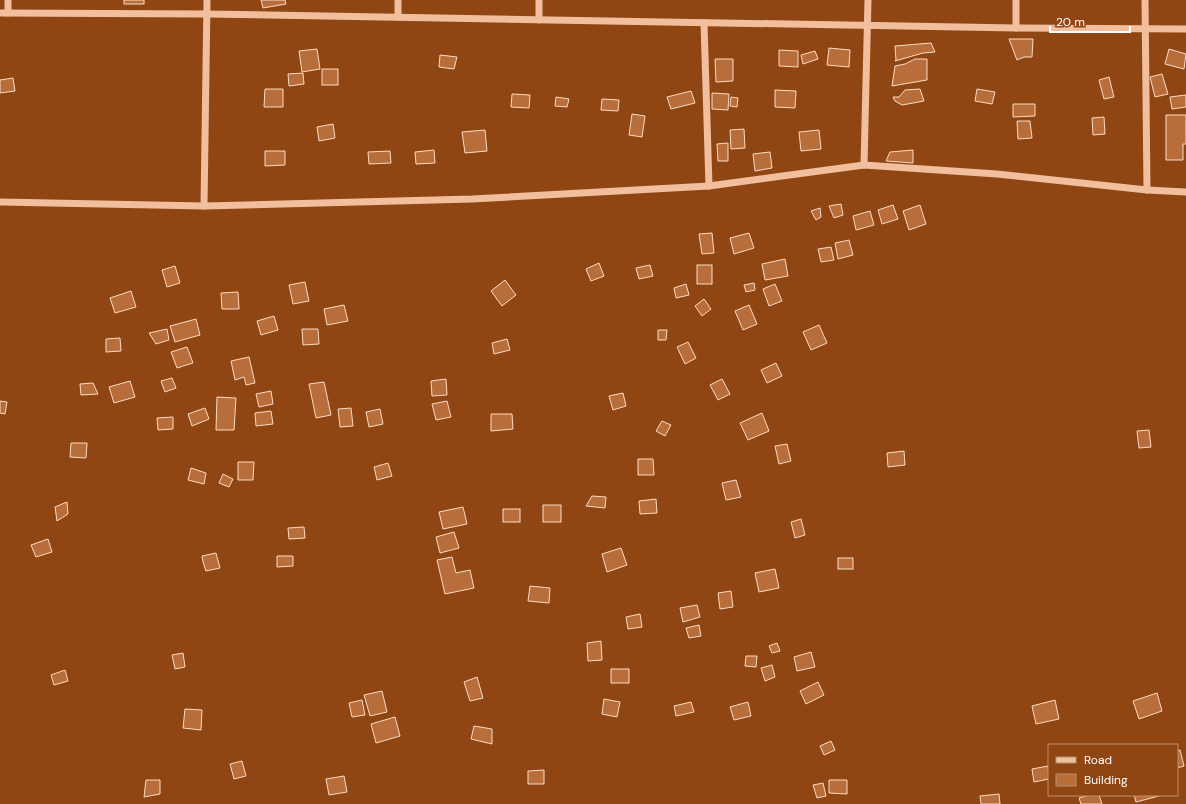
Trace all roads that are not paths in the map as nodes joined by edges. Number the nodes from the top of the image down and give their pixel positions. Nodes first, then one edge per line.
1 (8, 0) edge
2 (208, 0) edge
3 (398, 0) edge
4 (539, 0) edge
5 (868, 0) edge
6 (1016, 0) edge
7 (1145, 0) edge
8 (0, 13) edge
9 (8, 13) junction
10 (207, 14) junction
11 (398, 17) junction
12 (539, 20) junction
13 (704, 23) junction
14 (867, 26) junction
15 (1016, 28) junction
16 (1186, 29) edge
17 (1145, 30) junction
18 (864, 165) junction
19 (709, 186) junction
20 (1147, 190) junction
21 (1186, 192) edge
22 (0, 202) edge
23 (204, 206) junction

1 - 9 street
2 - 10 street
3 - 11 street
4 - 12 street
5 - 14 street
6 - 15 street
7 - 17 street
8 - 9 street
9 - 10 street
10 - 11 street
10 - 23 street
11 - 12 street
12 - 13 street
13 - 14 street
13 - 19 street
14 - 15 street
14 - 18 street
15 - 17 street
16 - 17 street
17 - 20 street
18 - 19 street
18 - 20 street
19 - 23 street
20 - 21 street
22 - 23 street

